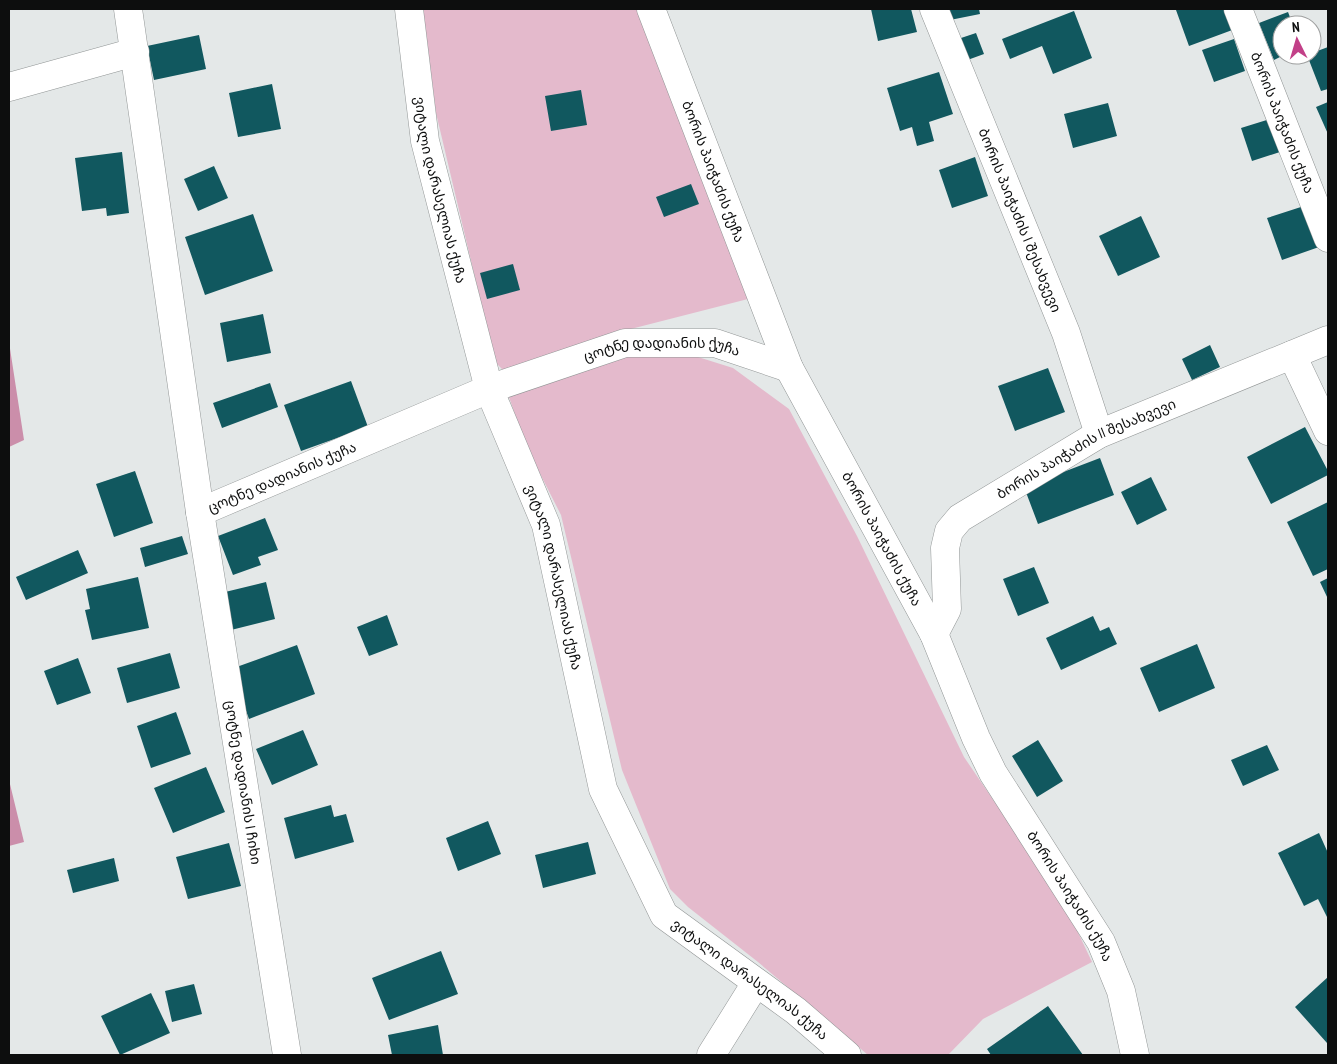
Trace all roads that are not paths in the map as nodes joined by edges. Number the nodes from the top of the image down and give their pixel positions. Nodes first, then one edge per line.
1 (128, 9) edge
2 (409, 9) edge
3 (651, 9) edge
4 (934, 9) edge
5 (1238, 9) edge
6 (135, 52) junction
7 (9, 87) edge
8 (1328, 238) edge
9 (1328, 340) edge
10 (1292, 355) junction
11 (789, 368) junction
12 (489, 389) junction
13 (1328, 431) edge
14 (1099, 434) junction
15 (200, 512) junction
16 (934, 634) junction
17 (756, 983) junction
18 (287, 1055) edge
19 (711, 1055) edge
20 (847, 1055) edge
21 (1135, 1055) edge

1 - 6 street, ცოტნე დადიანის ქუჩა
2 - 12 street, ვიტალი დარასელიას ქუჩა
3 - 11 street, ბორის პაიჭაძის ქუჩა
4 - 14 street, ბორის პაიჭაძის I შესახვევი
5 - 8 street, ბორის პაიჭაძის ქუჩა
6 - 7 street
6 - 15 street, ცოტნე დადიანის ქუჩა
9 - 10 street, ბორის პაიჭაძის II შესახვევი
10 - 13 street
10 - 14 street, ბორის პაიჭაძის II შესახვევი
11 - 12 street, ცოტნე დადიანის ქუჩა
11 - 16 street, ბორის პაიჭაძის ქუჩა
12 - 15 street, ცოტნე დადიანის ქუჩა
12 - 17 street, ვიტალი დარასელიას ქუჩა
14 - 16 street, ბორის პაიჭაძის II შესახვევი
15 - 18 street, ცოტნე დადიანის I ჩიხი
16 - 21 street, ბორის პაიჭაძის ქუჩა
17 - 19 street
17 - 20 street, ვიტალი დარასელიას ქუჩა

